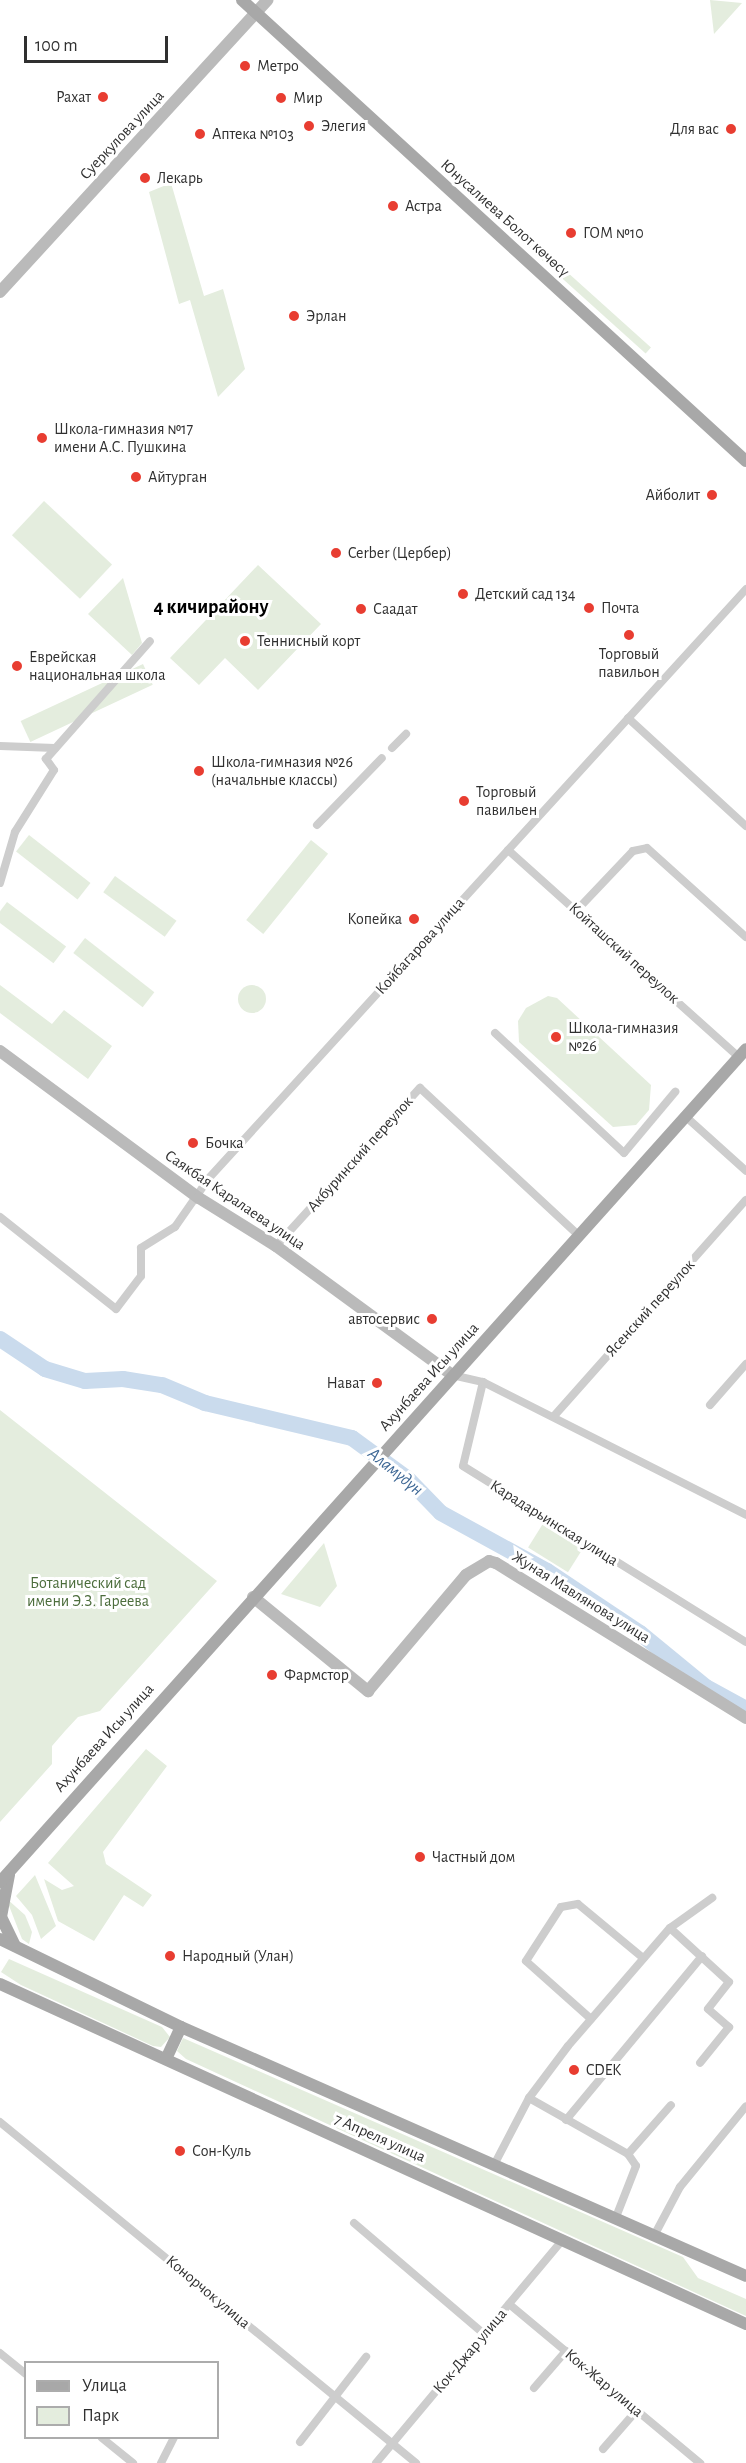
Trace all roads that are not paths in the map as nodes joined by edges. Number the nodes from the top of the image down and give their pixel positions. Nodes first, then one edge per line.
1 (242, 0) edge
2 (268, 0) edge
3 (256, 13) junction
4 (2, 287) edge
5 (746, 461) edge
6 (746, 589) edge
7 (150, 641) dead end
8 (628, 718) junction
9 (406, 734) dead end
10 (0, 746) edge
11 (55, 748) junction
12 (392, 748) dead end
13 (382, 758) dead end
14 (317, 825) dead end
15 (746, 826) edge
16 (508, 850) junction
17 (0, 883) edge
18 (577, 910) junction
19 (746, 937) edge
20 (495, 1033) dead end
21 (0, 1051) edge
22 (742, 1053) edge
23 (675, 1092) dead end
24 (686, 1116) junction
25 (746, 1171) edge
26 (199, 1198) junction
27 (746, 1200) edge
28 (0, 1217) edge
29 (578, 1235) junction
30 (276, 1246) junction
31 (746, 1364) edge
32 (453, 1375) junction
33 (483, 1382) junction
34 (710, 1405) dead end
35 (554, 1416) junction
36 (746, 1515) edge
37 (253, 1597) junction
38 (746, 1642) edge
39 (746, 1718) edge
40 (16, 1861) junction
41 (0, 1873) edge
42 (0, 1882) edge
43 (712, 1898) dead end
44 (670, 1928) junction
45 (0, 1939) edge
46 (18, 1950) junction
47 (702, 1956) junction
48 (643, 1958) junction
49 (0, 1984) edge
50 (591, 2019) junction
51 (181, 2027) junction
52 (166, 2059) junction
53 (700, 2063) dead end
54 (529, 2098) junction
55 (671, 2105) dead end
56 (746, 2106) edge
57 (566, 2120) junction
58 (1, 2124) edge
59 (628, 2154) junction
60 (494, 2165) junction
61 (616, 2217) junction
62 (354, 2223) dead end
63 (655, 2234) junction
64 (563, 2239) junction
65 (746, 2276) edge
66 (509, 2304) junction
67 (746, 2324) edge
68 (484, 2334) junction
69 (566, 2351) junction
70 (366, 2357) dead end
71 (2, 2358) edge
72 (24, 2373) edge
73 (534, 2388) dead end
74 (336, 2398) junction
75 (637, 2410) junction
76 (103, 2439) edge
77 (173, 2439) edge
78 (300, 2442) dead end
79 (392, 2444) junction
80 (603, 2449) dead end
81 (133, 2463) edge
82 (161, 2463) edge
83 (376, 2463) edge
84 (416, 2463) edge
85 (700, 2463) edge

1 - 3 main road, Юнусалиева Болот көчөсү
2 - 3 main road, Суеркулова улица
3 - 4 main road, Суеркулова улица
3 - 5 main road, Юнусалиева Болот көчөсү
6 - 8 street, Койбагарова улица
7 - 11 street
8 - 15 street
8 - 16 street, Койбагарова улица
9 - 12 street
10 - 11 street
11 - 17 street
13 - 14 street
16 - 18 street, Койташский переулок
16 - 26 street, Койбагарова улица
18 - 19 street
18 - 22 street, Койташский переулок
20 - 23 street
21 - 26 main road, Саякбая Каралаева улица
22 - 24 main road, Ахунбаева Исы улица
24 - 25 street
24 - 29 main road, Ахунбаева Исы улица
26 - 28 street, Койбагарова улица
26 - 30 main road, Саякбая Каралаева улица
27 - 35 street, Ясенский переулок
29 - 30 street, Акбуринский переулок
29 - 32 main road, Ахунбаева Исы улица
30 - 32 main road, Саякбая Каралаева улица
31 - 34 street
32 - 33 street
32 - 37 main road, Ахунбаева Исы улица
33 - 35 street
33 - 38 street, Карадарьинская улица
35 - 36 street
37 - 39 main road, Жуная Мавлянова улица
37 - 40 main road, Ахунбаева Исы улица
40 - 41 main road, Ахунбаева Исы улица
40 - 42 main road, Ахунбаева Исы улица
40 - 46 main road
43 - 44 street
44 - 47 street
44 - 48 street
45 - 46 main road, 7 Апреля улица
46 - 51 main road, 7 Апреля улица
47 - 53 street
47 - 57 street
48 - 50 street
48 - 50 street
49 - 52 main road, 7 Апреля улица
50 - 54 street
51 - 52 main road
51 - 60 main road, 7 Апреля улица
52 - 64 main road, 7 Апреля улица
54 - 57 street
54 - 60 street
55 - 59 street
56 - 63 street
57 - 59 street
58 - 74 street, Конорчок улица
59 - 61 street
60 - 61 main road, 7 Апреля улица
61 - 63 main road, 7 Апреля улица
62 - 68 street
63 - 65 main road, 7 Апреля улица
64 - 66 street, Кок-Джар улица
64 - 67 main road, 7 Апреля улица
66 - 68 street, Кок-Джар улица
66 - 69 street, Кок-Жар улица
68 - 79 street, Кок-Джар улица
69 - 73 street
69 - 75 street, Кок-Жар улица
70 - 74 street
71 - 72 street
74 - 78 street
74 - 79 street, Конорчок улица
75 - 80 street
75 - 85 street, Кок-Жар улица
76 - 81 street
77 - 82 street
79 - 83 street, Кок-Джар улица
79 - 84 street, Конорчок улица

